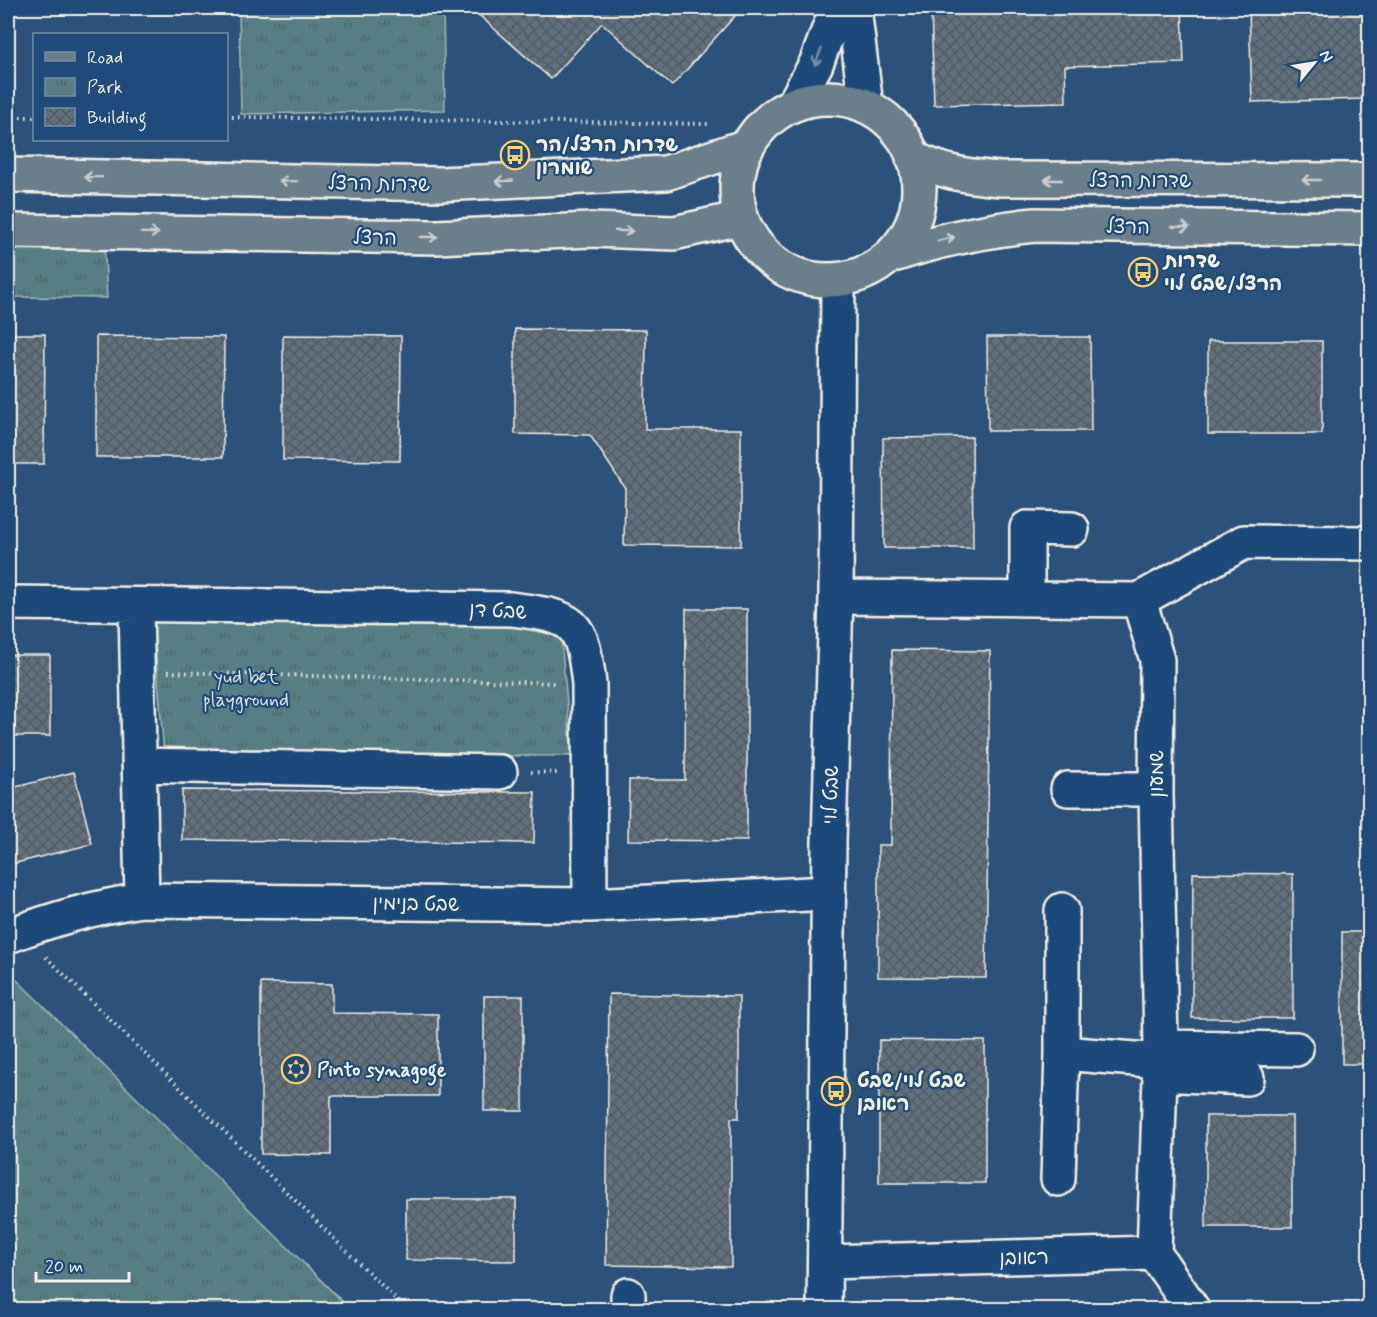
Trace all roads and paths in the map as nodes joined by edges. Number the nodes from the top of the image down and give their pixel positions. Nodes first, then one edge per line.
1 (837, 8) edge
2 (854, 8) edge
3 (794, 104) junction
4 (866, 106) junction
5 (8, 117) edge
6 (33, 117) edge
7 (228, 117) edge
8 (755, 135) junction
9 (913, 158) junction
10 (8, 175) edge
11 (1370, 180) edge
12 (741, 218) junction
13 (1370, 229) edge
14 (8, 231) edge
15 (890, 256) junction
16 (838, 280) junction
17 (1072, 529) dead end
18 (1370, 543) edge
19 (836, 597) junction
20 (1027, 599) junction
21 (1139, 600) junction
22 (8, 603) edge
23 (136, 604) junction
24 (137, 671) junction
25 (588, 684) junction
26 (139, 765) junction
27 (500, 772) dead end
28 (533, 772) dead end
29 (552, 772) dead end
30 (1068, 789) dead end
31 (1156, 793) junction
32 (829, 893) junction
33 (142, 900) junction
34 (590, 905) junction
35 (1062, 910) dead end
36 (14, 934) edge
37 (1296, 1049) dead end
38 (1062, 1053) junction
39 (1160, 1061) junction
40 (1247, 1078) dead end
41 (1058, 1179) dead end
42 (1154, 1253) junction
43 (826, 1262) junction
44 (407, 1310) edge
45 (824, 1310) edge
46 (1193, 1310) edge

1 -> 3 street
2 - 4 street
3 - 4 main road, שדרות הרצל
3 - 8 main road, שדרות הרצל
4 - 9 main road, שדרות הרצל
5 - 6 path
7 - 8 path
8 -> 10 main road, שדרות הרצל
8 - 12 main road, שדרות הרצל
11 -> 9 main road, שדרות הרצל
9 - 15 main road, שדרות הרצל
14 -> 12 main road, הרצל
12 - 16 main road, שדרות הרצל
15 -> 13 main road, הרצל
15 - 16 main road, שדרות הרצל
16 - 19 street, שבט לוי
17 - 20 street
18 - 21 street
19 - 20 street
19 - 32 street, שבט לוי
20 - 21 street
21 - 31 street, שמעון
22 - 23 street, שבט דן
23 - 24 street
23 - 25 street, שבט דן
24 - 25 path
24 - 26 street
25 - 34 street, שבט דן
26 - 27 street
26 - 33 street
28 - 29 path
30 - 31 street
31 - 39 street, שמעון
32 - 34 street, שבט בנימין
32 - 43 street, שבט לוי
33 - 34 street, שבט בנימין
33 - 36 street, שבט בנימין
35 - 38 street
36 - 44 path
37 - 39 street
38 - 39 street
38 - 41 street
39 - 40 street
39 - 42 street, שמעון
42 - 43 street, ראובן
42 - 46 street
43 - 45 street, שבט לוי

